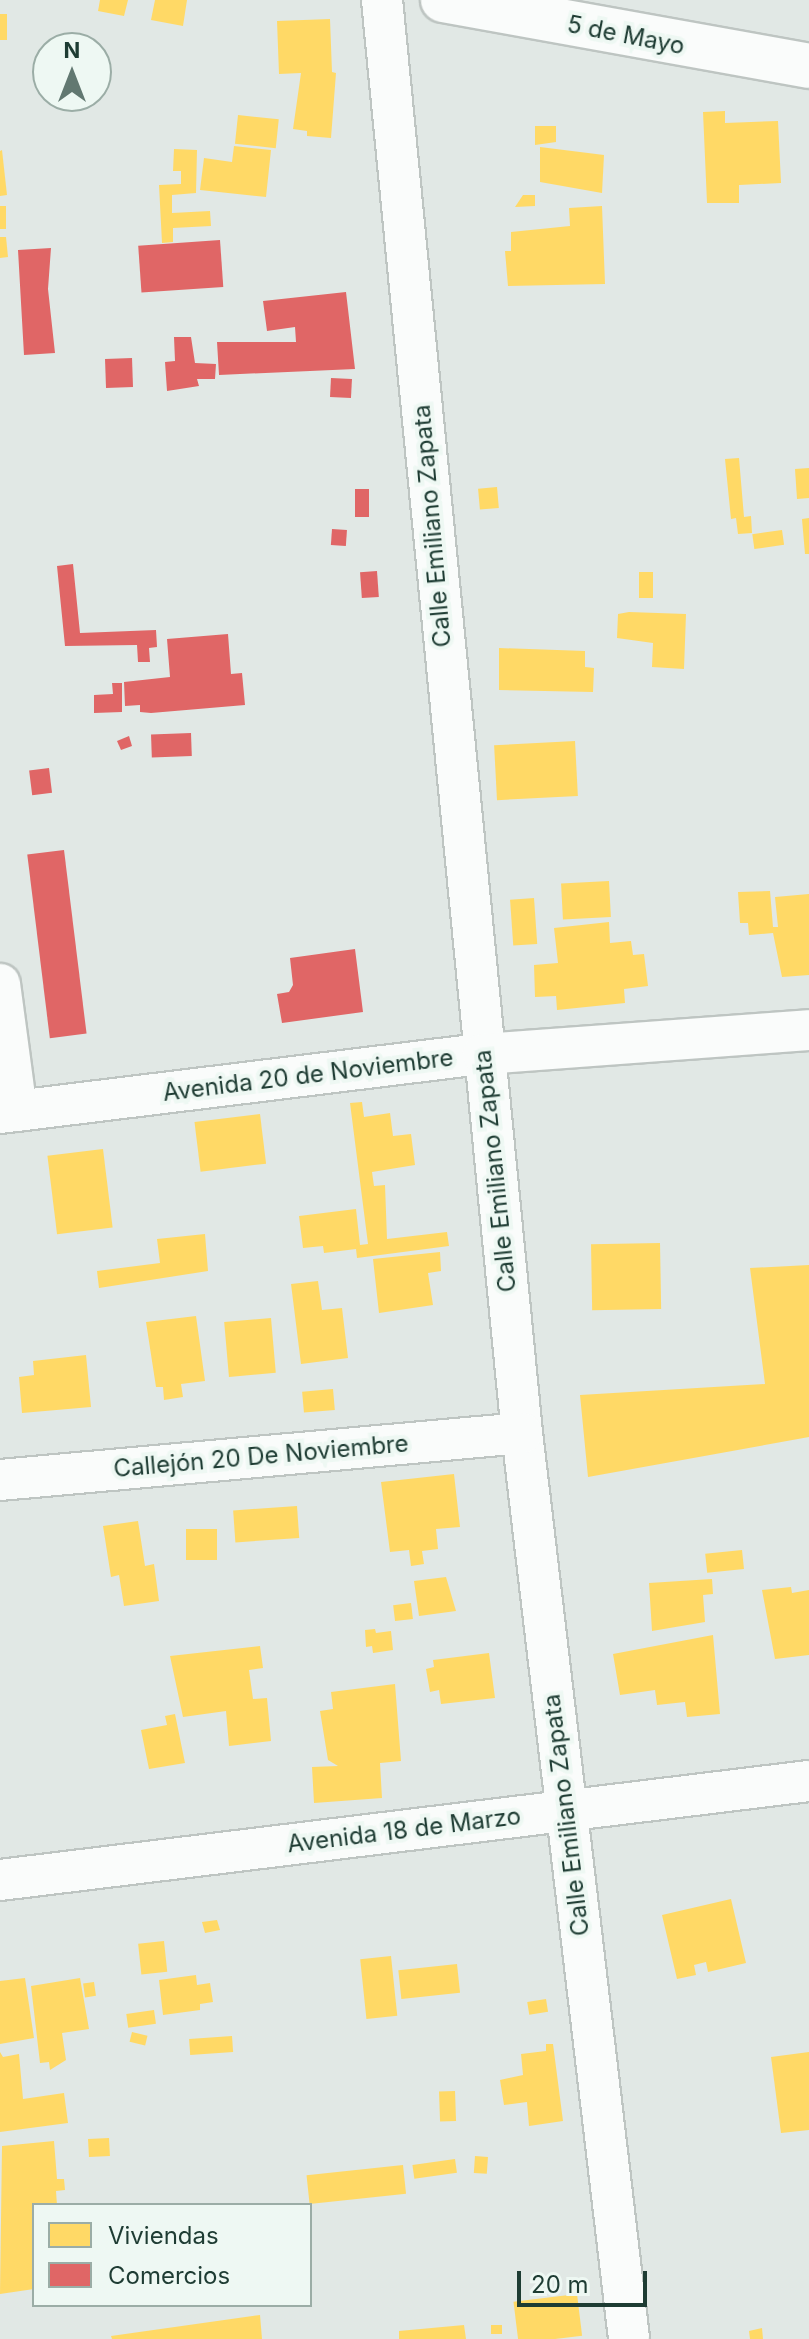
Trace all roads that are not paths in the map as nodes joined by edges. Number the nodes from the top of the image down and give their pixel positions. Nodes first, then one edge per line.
1 (382, 0) edge
2 (443, 0) edge
3 (809, 66) edge
4 (0, 984) edge
5 (809, 1030) edge
6 (483, 1054) junction
7 (9, 1112) edge
8 (522, 1433) junction
9 (0, 1480) edge
10 (809, 1781) edge
11 (564, 1810) junction
12 (0, 1880) edge
13 (629, 2339) edge

1 - 6 street, Calle Emiliano Zapata
2 - 3 street, 5 de Mayo
4 - 7 street
5 - 6 street, Avenida 20 de Noviembre
6 - 7 street, Avenida 20 de Noviembre
6 - 8 street, Calle Emiliano Zapata
8 - 9 street, Callejón 20 De Noviembre
8 - 11 street, Calle Emiliano Zapata
10 - 11 street, Avenida 18 de Marzo
11 - 12 street, Avenida 18 de Marzo
11 - 13 street, Calle Emiliano Zapata

